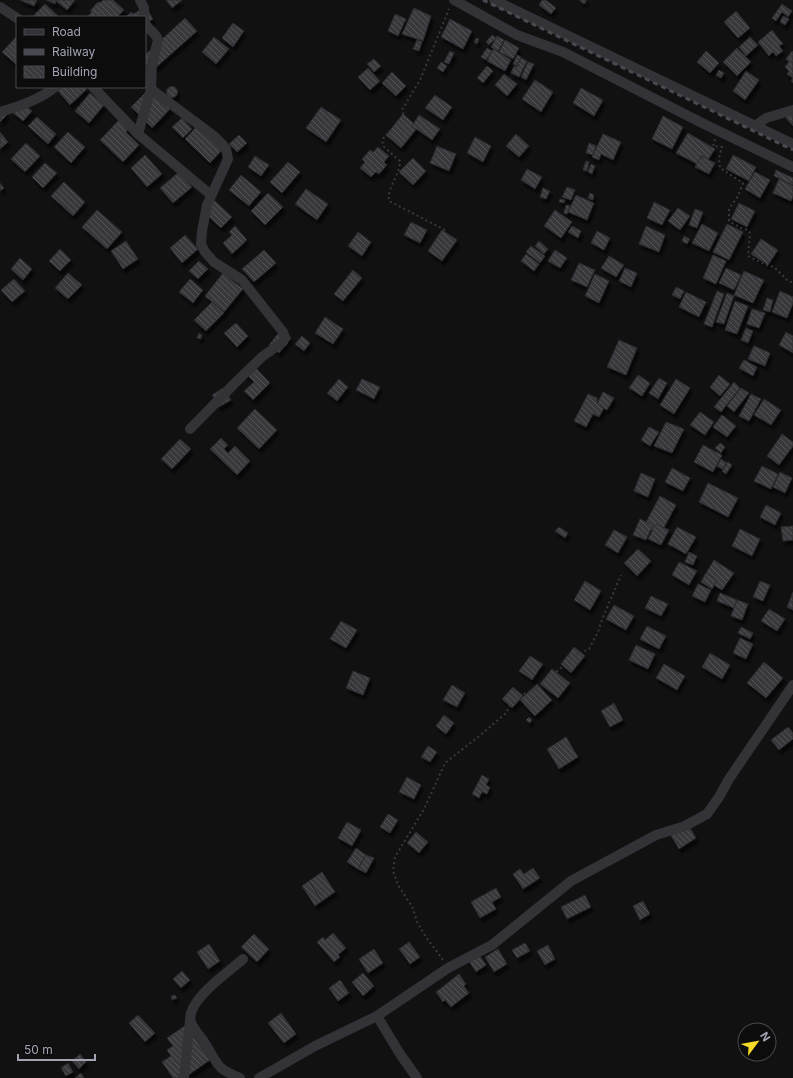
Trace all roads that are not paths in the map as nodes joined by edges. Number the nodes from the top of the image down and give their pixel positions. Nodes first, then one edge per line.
1 (140, 0) edge
2 (494, 0) edge
3 (452, 4) edge
4 (0, 7) edge
5 (144, 16) edge
6 (16, 17) edge
7 (146, 25) edge
8 (53, 88) edge
9 (94, 88) edge
10 (151, 88) junction
11 (793, 110) edge
12 (0, 112) edge
13 (755, 126) junction
14 (138, 134) junction
15 (793, 144) edge
16 (793, 167) edge
17 (211, 195) junction
18 (190, 429) dead end
19 (793, 685) edge
20 (243, 959) dead end
21 (377, 1016) junction
22 (190, 1021) junction
23 (225, 1075) edge
24 (184, 1078) edge
25 (240, 1078) edge
26 (259, 1078) edge
27 (417, 1078) edge

1 - 5 street
2 - 13 street
3 - 16 street
4 - 6 street
7 - 10 street
8 - 12 street
9 - 14 street
10 - 14 street
10 - 17 street
11 - 13 street
13 - 15 street
14 - 17 street
17 - 18 street
19 - 21 street
20 - 22 street
21 - 26 street
21 - 27 street
22 - 23 street
22 - 24 street
23 - 25 street

